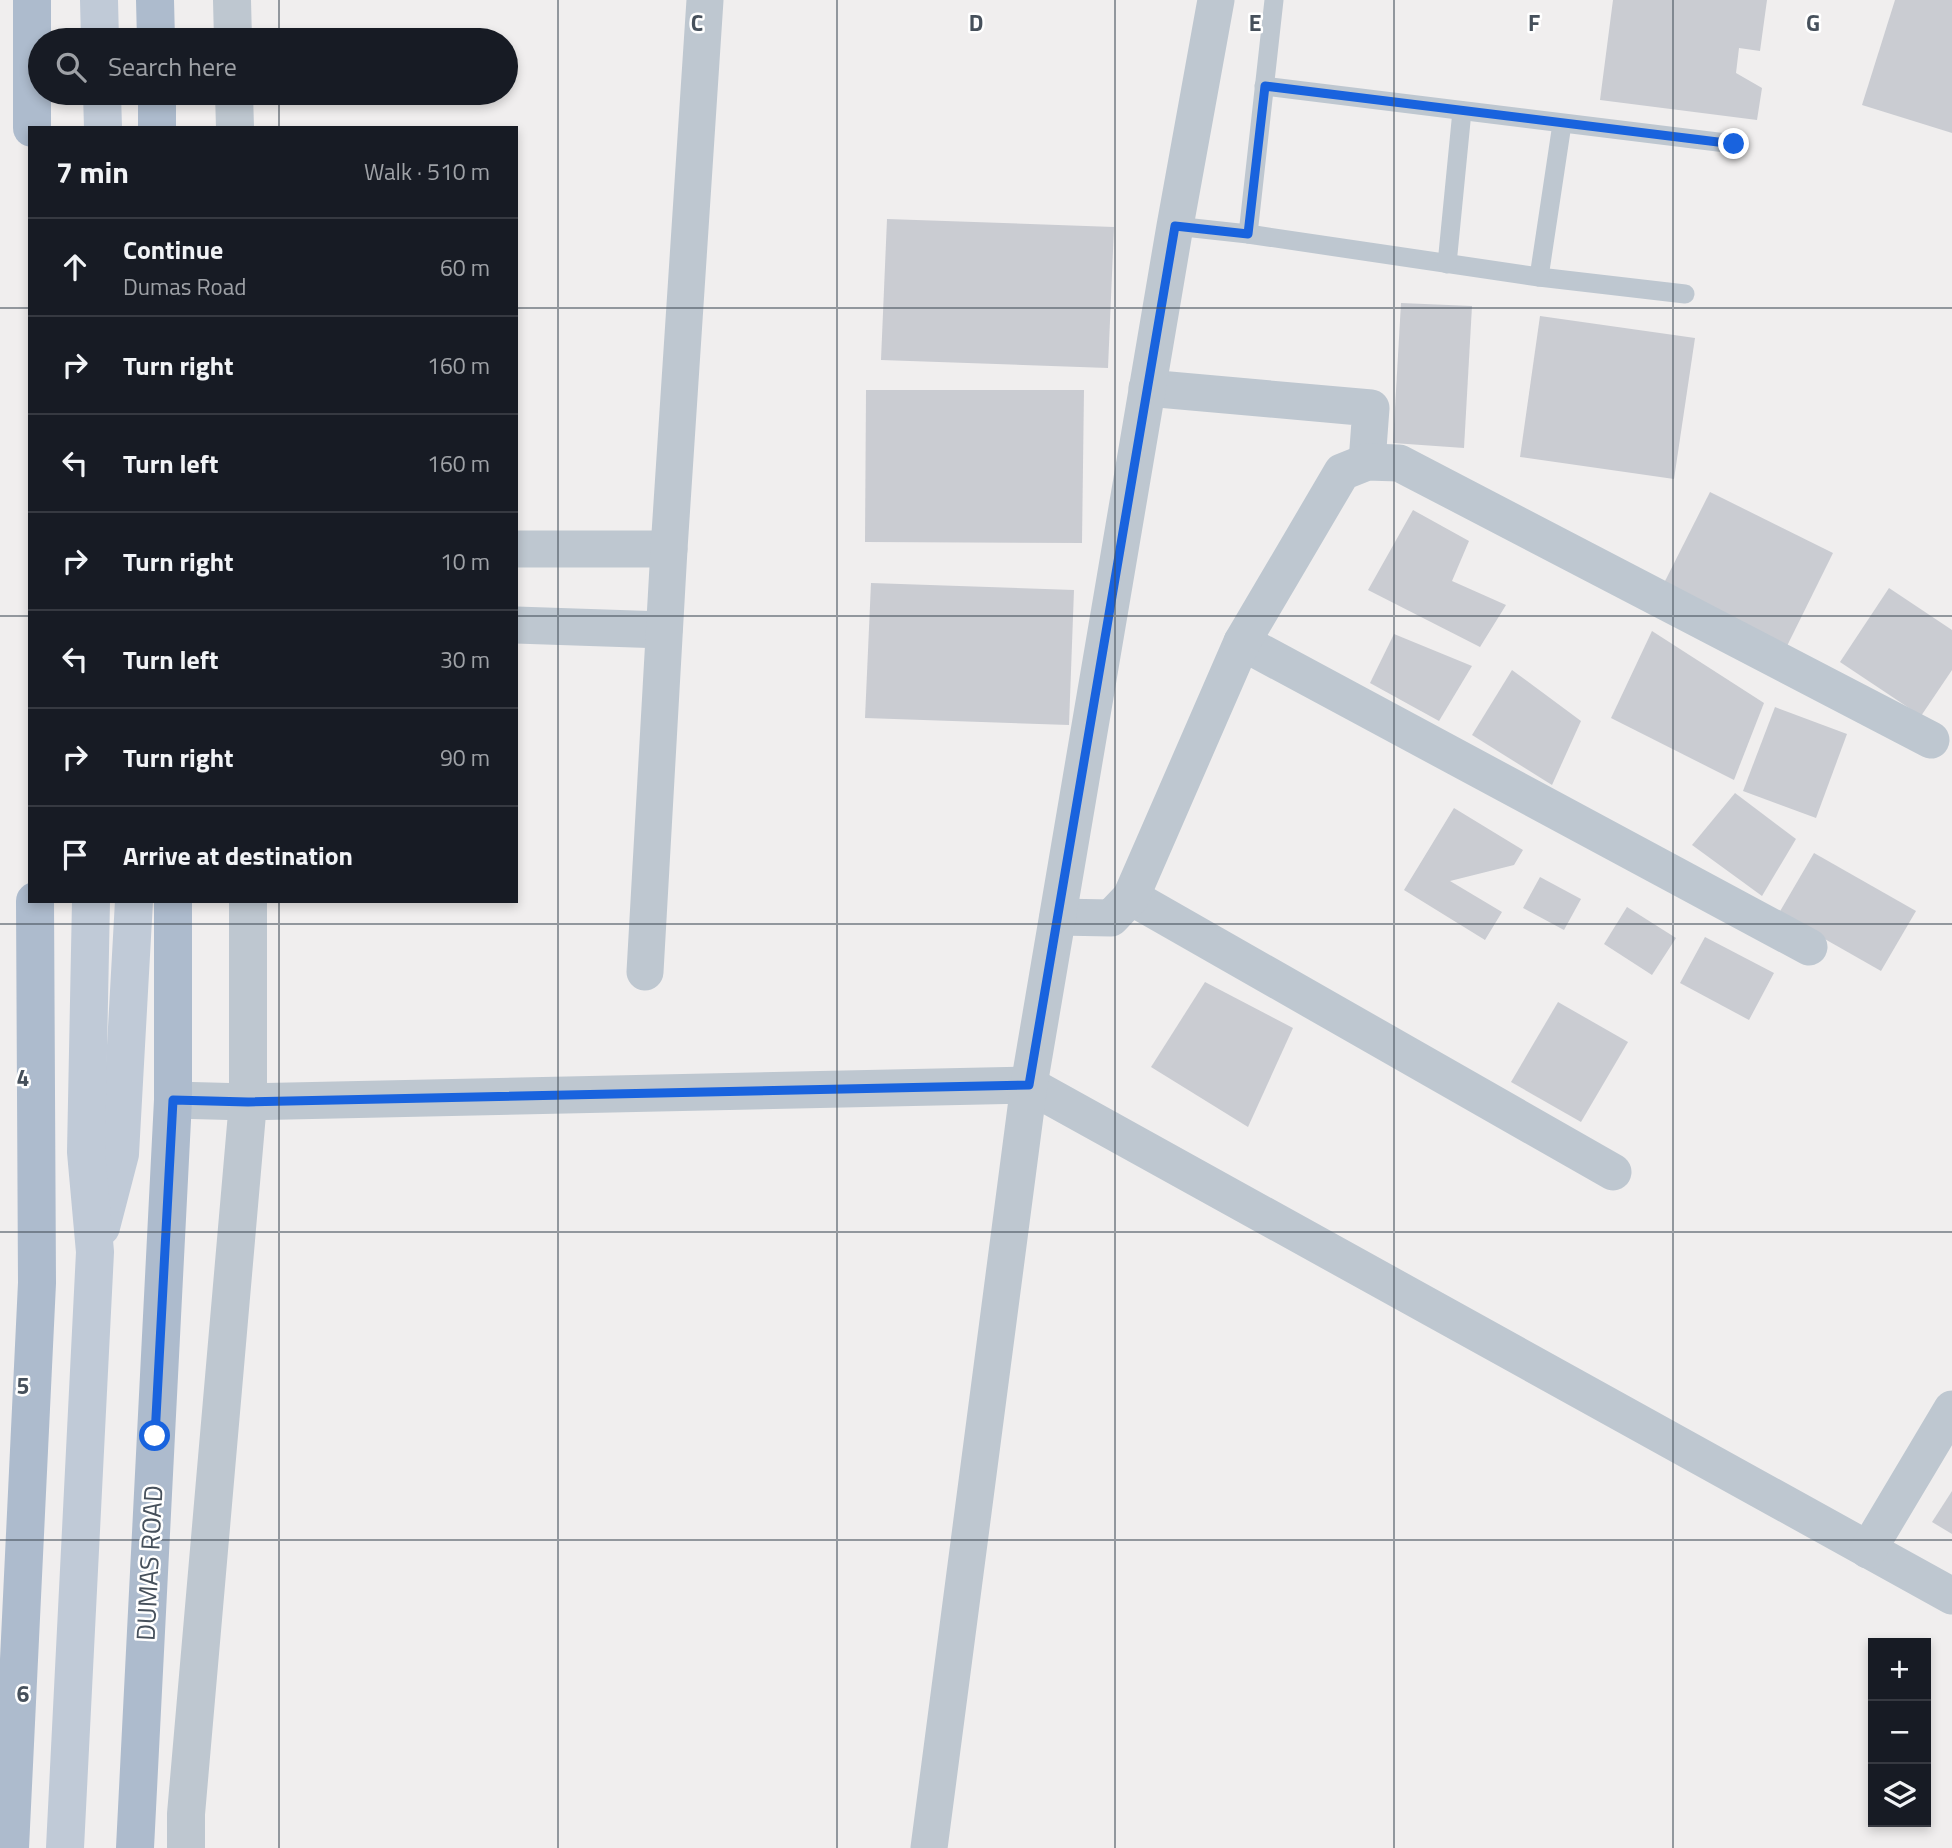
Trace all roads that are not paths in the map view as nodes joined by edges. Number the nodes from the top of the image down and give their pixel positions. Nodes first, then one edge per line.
1 (32, 0) edge
2 (99, 0) edge
3 (155, 0) edge
4 (232, 0) edge
5 (705, 0) edge
6 (1216, 0) edge
7 (1274, 0) edge
8 (32, 28) edge
9 (100, 28) edge
10 (156, 28) edge
11 (233, 28) edge
12 (1265, 86) junction
13 (32, 105) edge
14 (102, 105) edge
15 (157, 105) edge
16 (234, 105) edge
17 (1462, 111) junction
18 (1562, 124) junction
19 (32, 126) edge
20 (103, 126) edge
21 (158, 126) edge
22 (235, 126) edge
23 (1734, 144) dead end
24 (1175, 226) junction
25 (1248, 234) junction
26 (1447, 264) junction
27 (1539, 277) junction
28 (1685, 294) dead end
29 (1147, 388) junction
30 (1367, 462) junction
31 (518, 549) edge
32 (669, 549) junction
33 (518, 625) edge
34 (664, 630) junction
35 (1242, 642) junction
36 (1931, 740) dead end
37 (1131, 897) junction
38 (35, 903) edge
39 (90, 903) edge
40 (134, 903) edge
41 (173, 903) edge
42 (248, 903) edge
43 (1058, 917) junction
44 (1809, 947) dead end
45 (645, 972) dead end
46 (1029, 1085) junction
47 (173, 1100) junction
48 (248, 1102) junction
49 (1613, 1172) dead end
50 (94, 1252) junction
51 (1952, 1409) edge
52 (1868, 1550) junction
53 (1952, 1596) edge
54 (10, 1848) edge
55 (65, 1848) edge
56 (135, 1848) edge
57 (186, 1848) edge
58 (929, 1848) edge

1 - 8 main road
2 - 9 main road
3 - 10 main road
4 - 11 street
5 - 32 street
6 - 24 street
7 - 12 lane
12 - 17 lane
12 - 25 lane
13 - 19 main road
14 - 20 main road
15 - 21 main road
16 - 22 street
17 - 18 lane
17 - 26 lane
18 - 23 lane
18 - 27 lane
24 - 25 lane
24 - 29 street
25 - 26 lane
26 - 27 lane
27 - 28 lane
29 - 30 street
29 - 43 street
30 - 35 street
30 - 36 street
31 - 32 street
32 - 34 street
33 - 34 street
34 - 45 street
35 - 37 street
35 - 44 street
37 - 43 street
37 - 49 street
38 - 54 main road
39 - 50 main road
40 - 50 main road
41 - 47 main road, DUMAS ROAD
42 - 48 street
43 - 46 street
46 - 48 street
46 - 52 street
46 - 58 street
47 - 48 street
47 - 56 main road, DUMAS ROAD
48 - 57 street
50 - 55 main road
51 - 52 street
52 - 53 street

